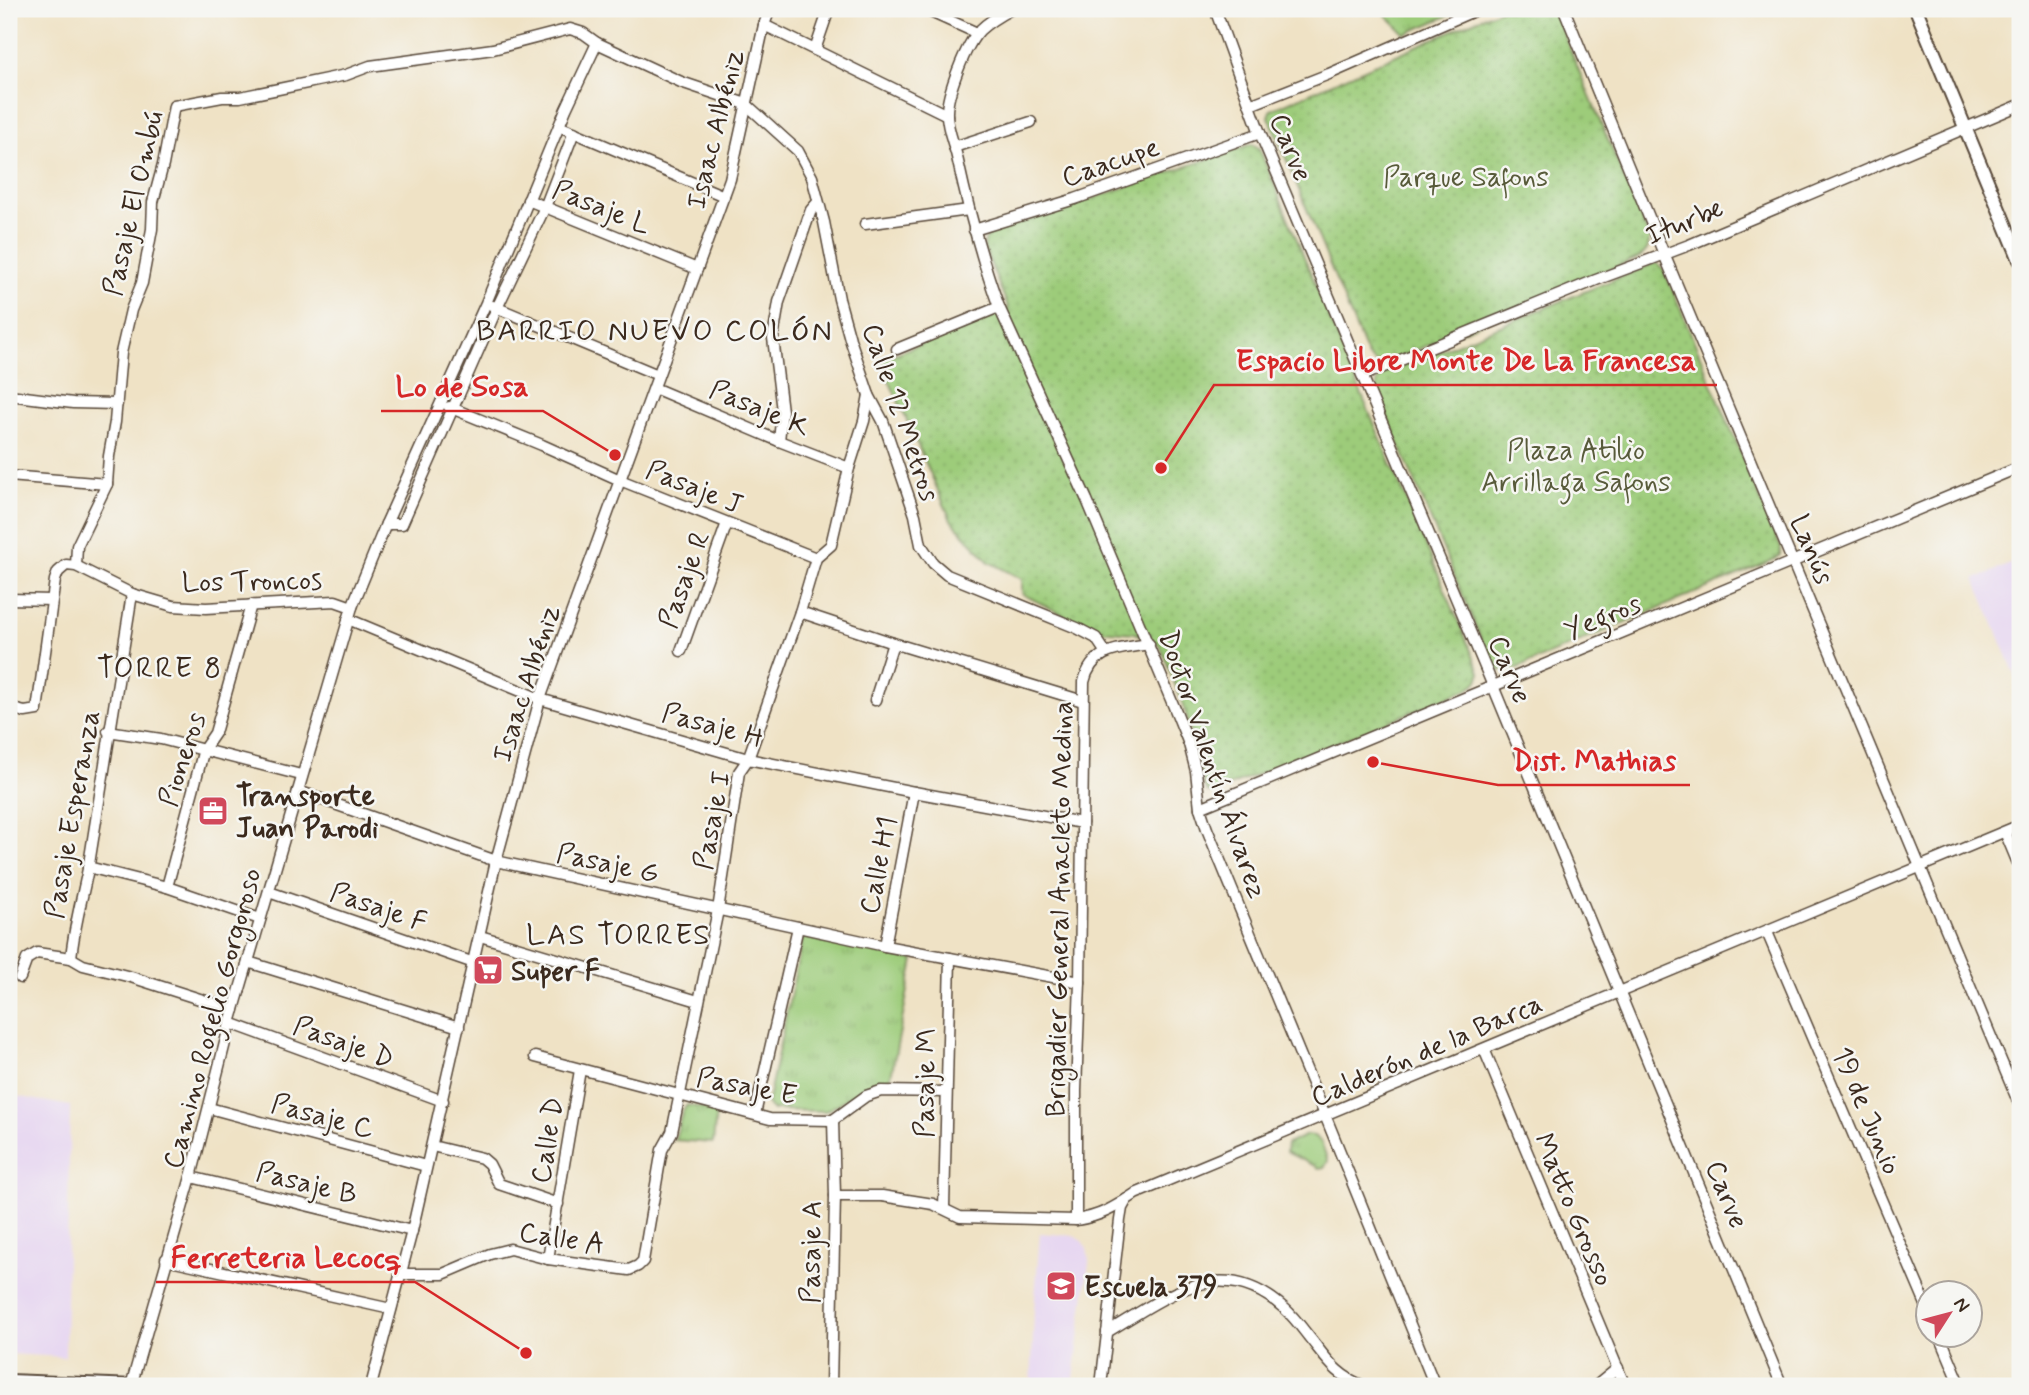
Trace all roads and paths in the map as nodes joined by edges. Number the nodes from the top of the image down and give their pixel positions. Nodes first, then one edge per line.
1 (770, 9) edge
2 (829, 9) edge
3 (924, 9) edge
4 (1011, 9) edge
5 (1215, 9) edge
6 (1478, 9) edge
7 (1564, 9) edge
8 (1916, 9) edge
9 (764, 24) junction
10 (977, 33) junction
11 (597, 43) junction
12 (816, 50) junction
13 (746, 104) junction
14 (1250, 105) junction
15 (2020, 105) edge
16 (947, 115) junction
17 (1031, 122) dead end
18 (559, 126) junction
19 (1966, 128) junction
20 (574, 132) junction
21 (1260, 133) junction
22 (954, 147) junction
23 (724, 196) junction
24 (528, 200) junction
25 (818, 202) junction
26 (545, 207) junction
27 (968, 210) junction
28 (865, 224) dead end
29 (974, 230) junction
30 (1664, 254) junction
31 (2020, 260) edge
32 (697, 270) junction
33 (11, 286) dead end
34 (486, 303) junction
35 (999, 307) junction
36 (497, 308) junction
37 (897, 349) dead end
38 (9, 367) edge
39 (658, 375) junction
40 (1364, 375) junction
41 (654, 388) junction
42 (9, 395) edge
43 (869, 395) junction
44 (117, 404) junction
45 (442, 404) junction
46 (452, 409) junction
47 (779, 441) junction
48 (2020, 467) edge
49 (849, 468) junction
50 (9, 476) edge
51 (620, 480) junction
52 (107, 484) junction
53 (727, 523) junction
54 (386, 524) junction
55 (816, 558) junction
56 (1794, 561) junction
57 (76, 566) junction
58 (132, 594) junction
59 (9, 599) edge
60 (52, 600) junction
61 (251, 605) junction
62 (352, 607) junction
63 (800, 612) junction
64 (348, 619) junction
65 (893, 643) junction
66 (1149, 644) junction
67 (681, 651) dead end
68 (1106, 653) junction
69 (1493, 686) junction
70 (540, 699) junction
71 (875, 700) dead end
72 (1083, 701) junction
73 (9, 708) edge
74 (108, 731) junction
75 (204, 749) junction
76 (748, 759) junction
77 (301, 775) junction
78 (298, 792) junction
79 (915, 792) junction
80 (1200, 808) junction
81 (1082, 823) junction
82 (2020, 825) edge
83 (2005, 832) junction
84 (496, 861) junction
85 (88, 867) junction
86 (1921, 867) junction
87 (2020, 868) edge
88 (167, 887) junction
89 (269, 892) junction
90 (718, 910) junction
91 (260, 919) junction
92 (798, 927) junction
93 (1767, 932) junction
94 (481, 936) junction
95 (885, 946) junction
96 (71, 958) junction
97 (950, 958) junction
98 (248, 962) junction
99 (474, 963) junction
100 (20, 978) dead end
101 (1080, 982) junction
102 (1620, 992) junction
103 (698, 1001) junction
104 (234, 1010) junction
105 (230, 1023) junction
106 (459, 1027) junction
107 (1484, 1049) junction
108 (535, 1058) dead end
109 (580, 1070) junction
110 (946, 1092) junction
111 (679, 1095) junction
112 (443, 1101) junction
113 (2020, 1106) edge
114 (209, 1108) junction
115 (754, 1114) junction
116 (1325, 1115) junction
117 (833, 1119) junction
118 (432, 1146) junction
119 (426, 1166) junction
120 (191, 1177) junction
121 (835, 1196) junction
122 (1127, 1199) junction
123 (558, 1204) junction
124 (944, 1208) junction
125 (1076, 1220) junction
126 (412, 1231) junction
127 (166, 1259) junction
128 (548, 1259) junction
129 (638, 1266) joint
130 (400, 1274) junction
131 (1915, 1280) edge
132 (391, 1309) junction
133 (1107, 1332) junction
134 (1946, 1350) edge
135 (1618, 1368) junction
136 (9, 1381) edge
137 (133, 1386) edge
138 (371, 1386) edge
139 (831, 1386) edge
140 (1101, 1386) edge
141 (1364, 1386) edge
142 (1435, 1386) edge
143 (1596, 1386) edge
144 (1625, 1386) edge
145 (1782, 1386) edge
146 (1961, 1386) edge

1 - 9 street, Isaac Albéniz
2 - 12 street
3 - 10 street
4 - 10 street
5 - 14 street, Carve
6 - 14 street
7 - 30 street, Lanús
8 - 19 street
9 - 12 street
9 - 13 street, Isaac Albéniz
10 - 16 street
11 - 13 street
11 - 18 street, Camino Rogelio Gorgoroso
11 - 44 street, Pasaje El Ombú
12 - 16 street
13 - 23 street, Isaac Albéniz
13 - 25 street, Calle 12 Metros
14 - 21 street, Carve
15 - 19 street, Iturbe
16 - 22 street, Doctor Valentín Álvarez
17 - 22 street
18 - 20 street
18 - 24 street, Camino Rogelio Gorgoroso
19 - 30 street, Iturbe
19 - 31 street
20 - 23 street
20 - 26 street
21 - 29 street, Caacupe
21 - 40 street, Carve
22 - 27 street, Doctor Valentín Álvarez
23 - 32 street, Isaac Albéniz
24 - 26 street, Pasaje L
24 - 34 street, Camino Rogelio Gorgoroso
25 - 43 street, Calle 12 Metros
25 - 47 street
26 - 32 street, Pasaje L
26 - 36 street
27 - 28 street
27 - 29 street, Doctor Valentín Álvarez
29 - 35 street, Doctor Valentín Álvarez
30 - 40 street, Iturbe
30 - 56 street, Lanús
32 - 39 street, Isaac Albéniz
33 - 38 street
34 - 36 street
34 - 45 street, Camino Rogelio Gorgoroso
35 - 37 street
35 - 66 street, Doctor Valentín Álvarez
36 - 39 street
36 - 46 street
39 - 41 street, Isaac Albéniz
40 - 69 street, Carve
41 - 47 street, Pasaje K
41 - 51 street, Isaac Albéniz
42 - 44 street
43 - 49 street, Pasaje I
43 - 68 street, Calle 12 Metros
44 - 52 street, Pasaje El Ombú
45 - 46 street, Pasaje J
45 - 54 street, Camino Rogelio Gorgoroso
46 - 51 street, Pasaje J
46 - 54 street
47 - 49 street, Pasaje K
48 - 56 street, Yegros
49 - 55 street, Pasaje I
50 - 52 street
51 - 53 street, Pasaje J
51 - 70 street, Isaac Albéniz
52 - 57 street, Pasaje El Ombú
53 - 55 street, Pasaje J
53 - 67 street, Pasaje R
54 - 62 street, Camino Rogelio Gorgoroso
55 - 63 street, Pasaje I
56 - 69 street, Yegros
56 - 86 street, Lanús
57 - 58 street, Los Troncos
57 - 60 street
58 - 61 street, Los Troncos
58 - 74 street, Pasaje Esperanza
59 - 60 street
60 - 73 street
61 - 62 street, Los Troncos
61 - 75 street, Pioneros
62 - 64 street, Camino Rogelio Gorgoroso
63 - 65 street
63 - 76 street, Pasaje I
64 - 70 street, Pasaje H
64 - 77 street, Camino Rogelio Gorgoroso
65 - 71 street
65 - 72 street
66 - 68 street
66 - 80 street, Doctor Valentín Álvarez
68 - 72 street, Brigadier General Anacleto Medina
69 - 80 street, Yegros
69 - 102 street, Carve
70 - 76 street, Pasaje H
70 - 84 street, Isaac Albéniz
72 - 81 street, Brigadier General Anacleto Medina
74 - 75 street
74 - 85 street, Pasaje Esperanza
75 - 77 street
75 - 88 street, Pioneros
76 - 79 street, Pasaje H
76 - 90 street, Pasaje I
77 - 78 street, Camino Rogelio Gorgoroso
78 - 84 street, Pasaje G
78 - 89 street, Camino Rogelio Gorgoroso
79 - 81 street, Pasaje H
79 - 95 street, Calle H1
80 - 116 street, Doctor Valentín Álvarez
81 - 101 street, Brigadier General Anacleto Medina
82 - 83 street, Calderón de la Barca
83 - 86 street, Calderón de la Barca
83 - 87 street
84 - 90 street, Pasaje G
84 - 94 street, Isaac Albéniz
85 - 88 street
85 - 96 street, Pasaje Esperanza
86 - 93 street, Calderón de la Barca
86 - 113 street, Lanús
88 - 91 street
89 - 91 street, Camino Rogelio Gorgoroso
89 - 99 street, Pasaje F
90 - 92 street, Pasaje G
90 - 103 street, Pasaje I
91 - 98 street, Camino Rogelio Gorgoroso
92 - 95 street, Pasaje G
92 - 115 street
93 - 102 street, Calderón de la Barca
93 - 131 street, 19 de Junio
94 - 99 street, Isaac Albéniz
94 - 103 street
95 - 97 street, Pasaje G
96 - 100 street
96 - 104 street
97 - 101 street, Pasaje G
97 - 110 street, Pasaje M
98 - 104 street, Camino Rogelio Gorgoroso
98 - 106 street
99 - 106 street, Isaac Albéniz
101 - 125 street, Brigadier General Anacleto Medina
102 - 107 street, Calderón de la Barca
102 - 145 street, Carve
103 - 111 street, Pasaje I
104 - 105 street, Camino Rogelio Gorgoroso
105 - 112 street, Pasaje D
105 - 114 street, Camino Rogelio Gorgoroso
106 - 112 street, Isaac Albéniz
107 - 116 street, Calderón de la Barca
107 - 135 street, Matto Grosso
108 - 109 street, Pasaje E
109 - 111 street, Pasaje E
109 - 123 street, Calle D
110 - 117 street, Pasaje E
110 - 124 street, Pasaje M
111 - 115 street, Pasaje E
111 - 129 street, Pasaje I
112 - 118 street, Isaac Albéniz
114 - 119 street, Pasaje C
114 - 120 street, Camino Rogelio Gorgoroso
115 - 117 street, Pasaje E
116 - 122 street, Calderón de la Barca
116 - 142 street, Doctor Valentín Álvarez
117 - 121 street, Pasaje A
118 - 119 street, Isaac Albéniz
118 - 123 street
119 - 126 street, Isaac Albéniz
120 - 126 street, Pasaje B
120 - 127 street, Camino Rogelio Gorgoroso
121 - 124 street, Calderón de la Barca
121 - 139 street, Pasaje A
122 - 125 street, Calderón de la Barca
122 - 133 street
123 - 128 street, Calle D
124 - 125 street, Calderón de la Barca
126 - 130 street, Isaac Albéniz
127 - 132 street
127 - 137 street, Camino Rogelio Gorgoroso
128 - 129 street, Calle A
128 - 130 street, Calle A
130 - 132 street, Isaac Albéniz
132 - 138 street, Isaac Albéniz
133 - 140 street
133 - 141 street
134 - 146 street
135 - 143 street
135 - 144 street, Matto Grosso
136 - 137 street

